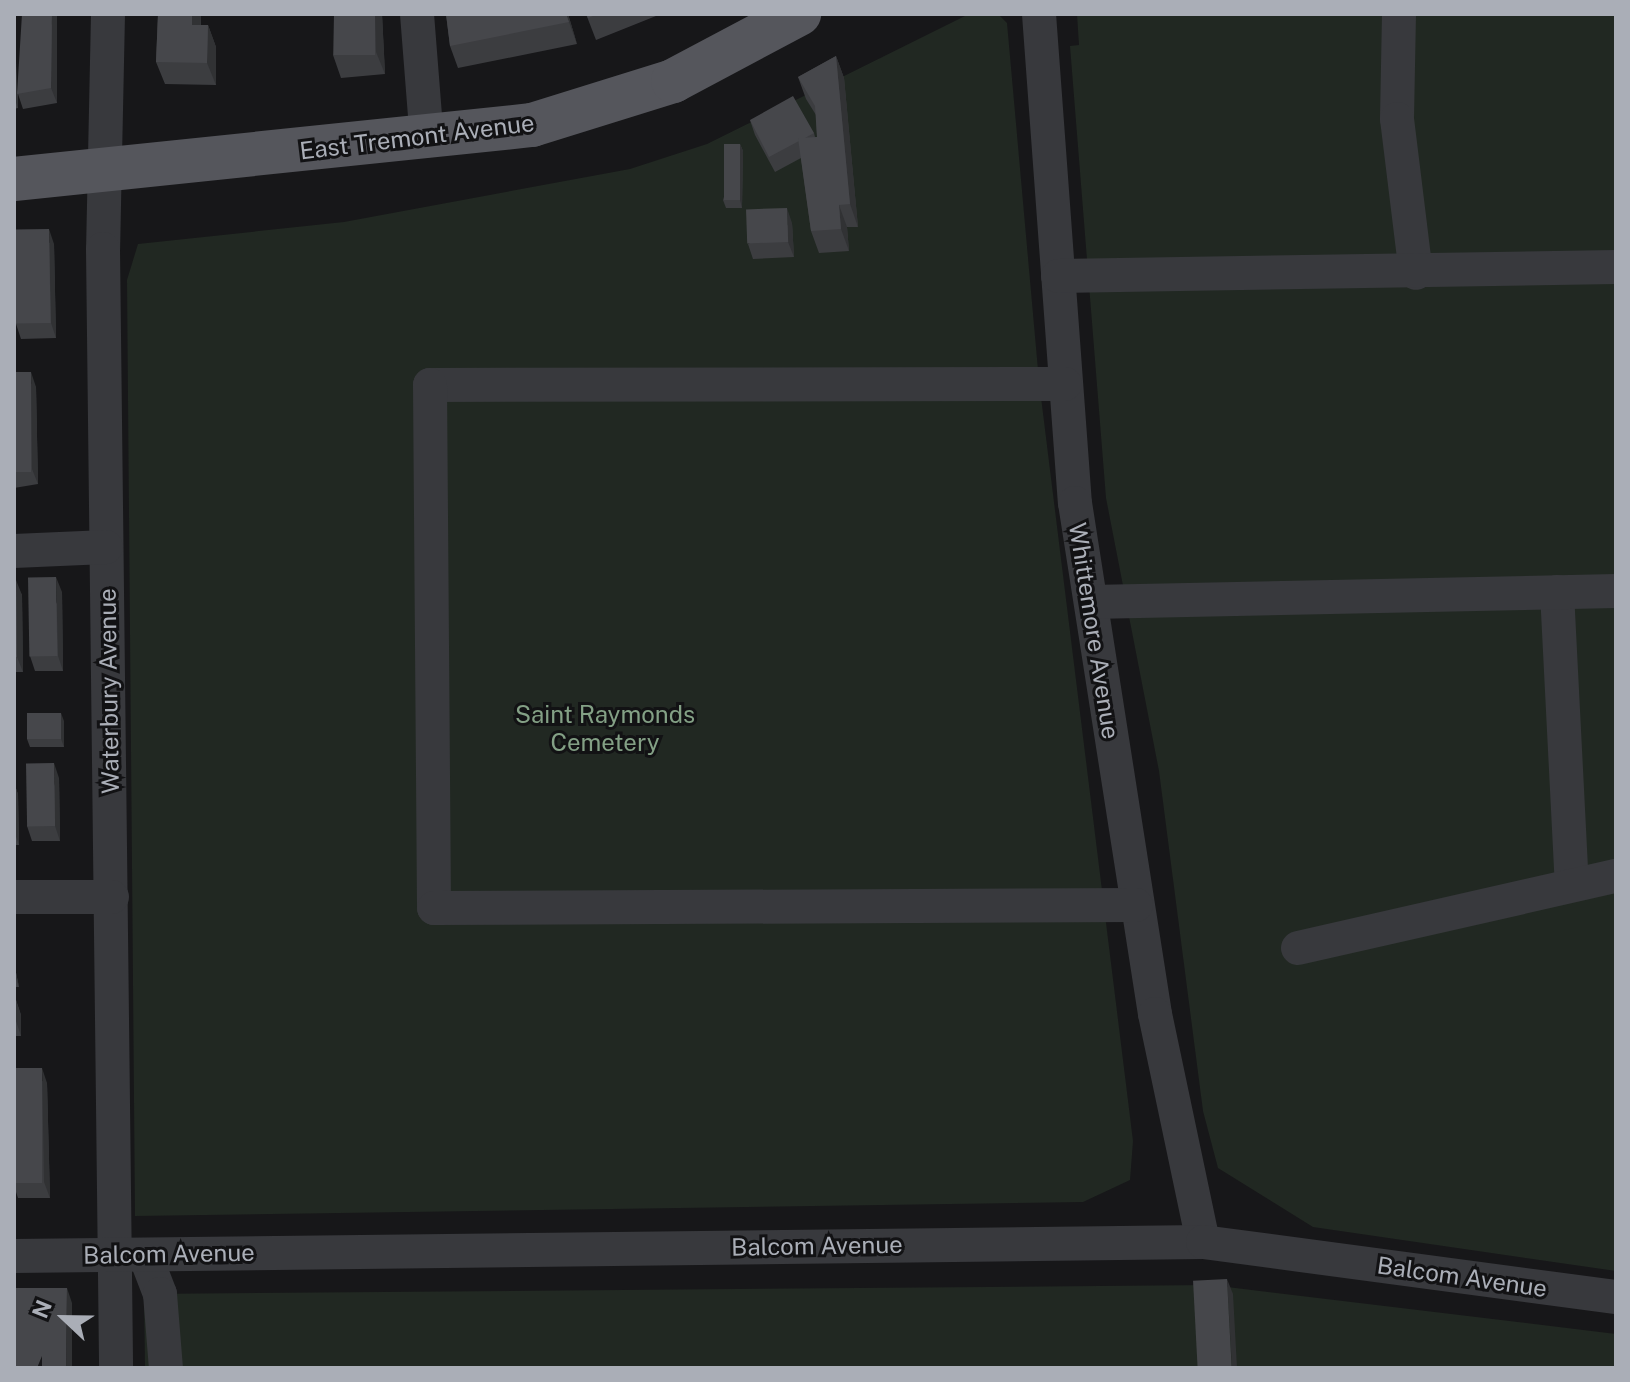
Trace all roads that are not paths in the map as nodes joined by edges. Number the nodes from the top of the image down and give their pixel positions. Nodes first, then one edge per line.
1 (108, 14) edge
2 (417, 14) edge
3 (799, 14) edge
4 (1039, 14) edge
5 (1399, 14) edge
6 (427, 141) junction
7 (105, 169) junction
8 (14, 179) edge
9 (1616, 267) edge
10 (1416, 273) junction
11 (1058, 276) junction
12 (1065, 384) junction
13 (106, 547) junction
14 (14, 551) edge
15 (1616, 591) edge
16 (1557, 592) junction
17 (1091, 602) junction
18 (1616, 876) edge
19 (1572, 885) junction
20 (14, 897) edge
21 (112, 897) junction
22 (1136, 905) junction
23 (1298, 948) dead end
24 (1203, 1242) junction
25 (130, 1255) junction
26 (14, 1256) edge
27 (1616, 1297) edge
28 (116, 1368) edge
29 (166, 1368) edge

1 - 7 street, Waterbury Avenue
2 - 6 street
3 - 6 main road, East Tremont Avenue
4 - 11 street, Whittemore Avenue
5 - 10 street
6 - 7 main road, East Tremont Avenue
7 - 8 main road, East Tremont Avenue
7 - 13 street, Waterbury Avenue
9 - 10 street
10 - 11 street
11 - 12 street, Whittemore Avenue
12 - 17 street, Whittemore Avenue
12 - 22 street
13 - 14 street
13 - 21 street, Waterbury Avenue
15 - 16 street
16 - 17 street
16 - 19 street
17 - 22 street, Whittemore Avenue
18 - 19 street
19 - 23 street
20 - 21 street
21 - 25 street, Waterbury Avenue
22 - 24 street, Whittemore Avenue
24 - 25 street, Balcom Avenue
24 - 27 street, Balcom Avenue
25 - 26 street, Balcom Avenue
25 - 28 street, Waterbury Avenue
25 - 29 street

